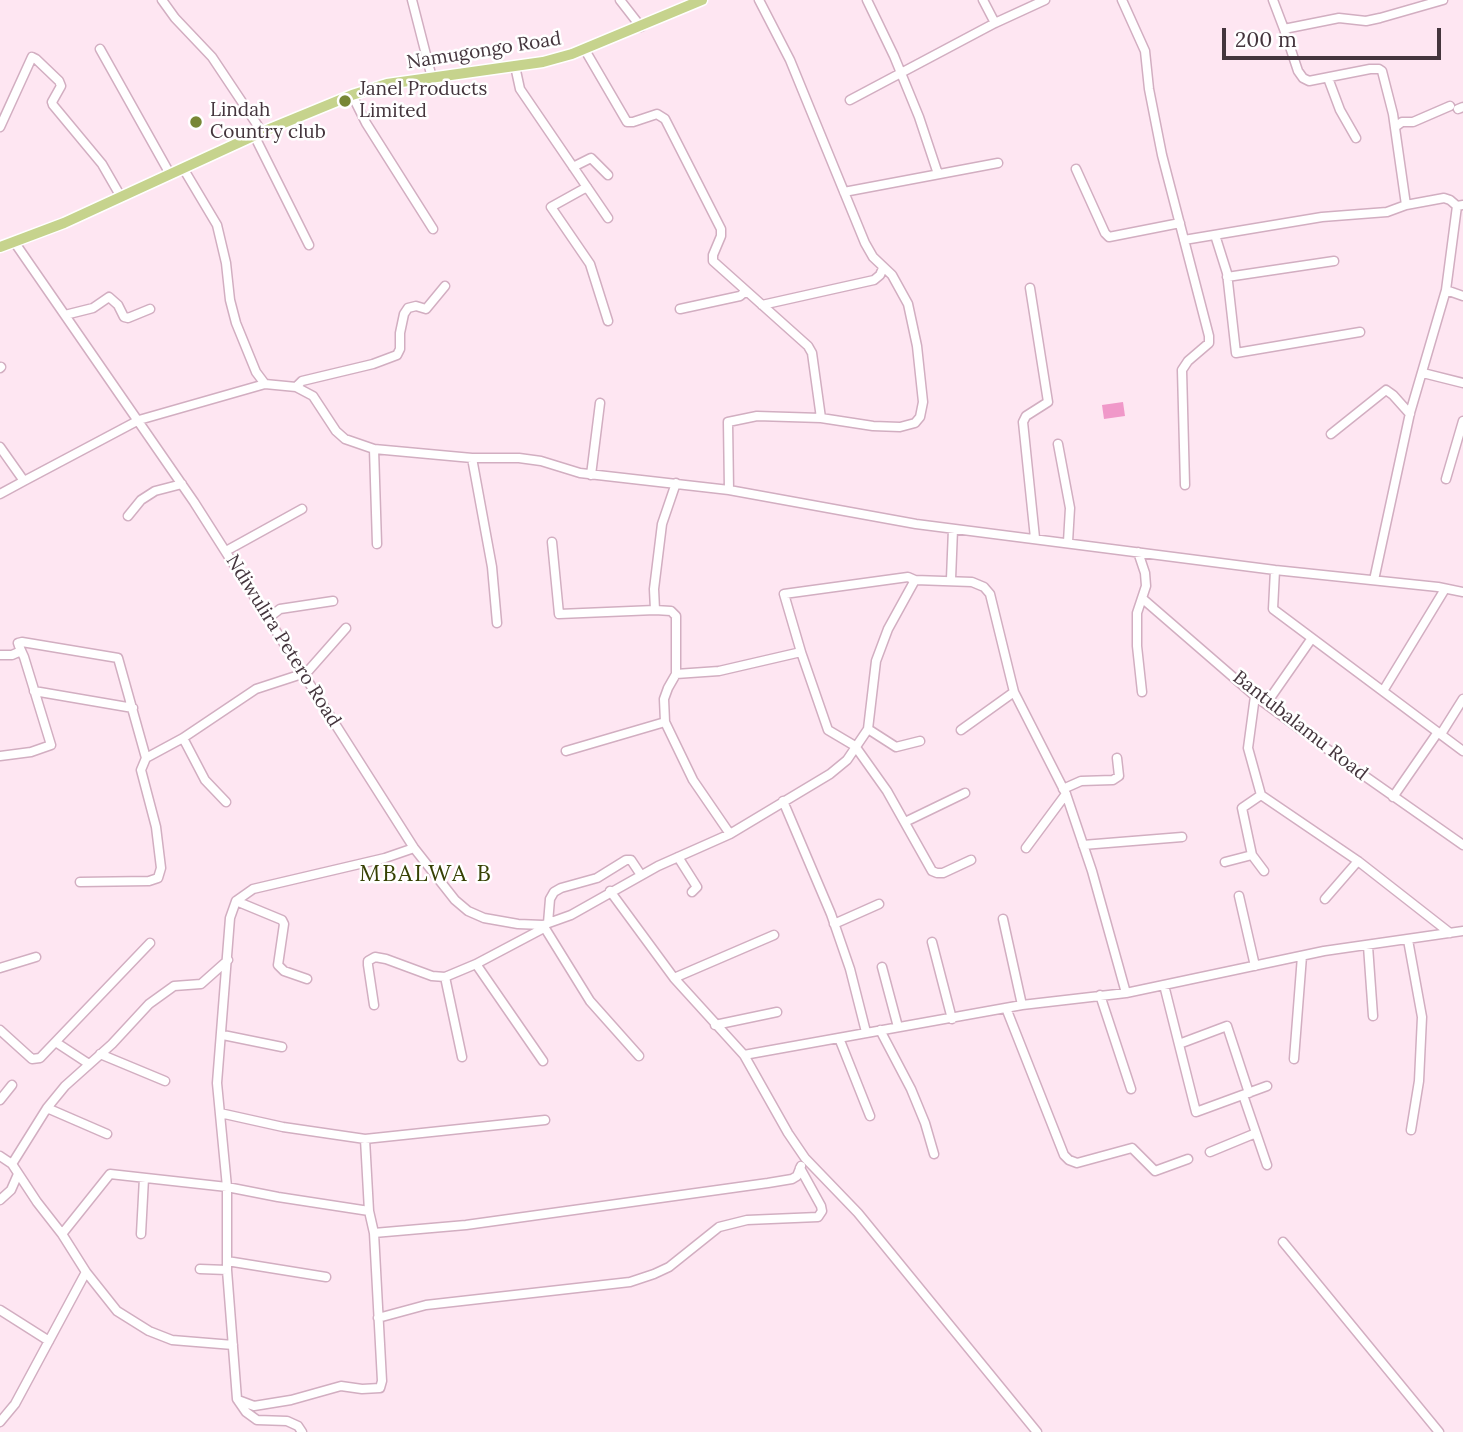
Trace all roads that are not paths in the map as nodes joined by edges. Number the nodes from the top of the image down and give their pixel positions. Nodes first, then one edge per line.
1 (162, 0) edge
2 (412, 0) edge
3 (620, 0) edge
4 (702, 0) edge
5 (759, 0) edge
6 (867, 0) edge
7 (983, 0) edge
8 (1045, 0) edge
9 (1122, 0) edge
10 (1273, 0) edge
11 (1443, 0) edge
12 (995, 23) junction
13 (641, 27) junction
14 (1284, 29) junction
15 (100, 49) dead end
16 (585, 50) junction
17 (515, 66) junction
18 (901, 73) junction
19 (432, 78) junction
20 (1328, 78) junction
21 (352, 95) junction
22 (850, 100) dead end
23 (1457, 107) edge
24 (0, 127) edge
25 (1395, 127) junction
26 (258, 133) junction
27 (1356, 138) dead end
28 (998, 163) dead end
29 (573, 167) junction
30 (183, 168) junction
31 (1076, 169) dead end
32 (170, 174) junction
33 (937, 174) junction
34 (608, 175) dead end
35 (587, 187) junction
36 (844, 191) junction
37 (121, 197) junction
38 (1406, 205) junction
39 (1460, 205) edge
40 (608, 219) dead end
41 (1180, 223) junction
42 (433, 229) dead end
43 (1215, 235) junction
44 (1184, 240) junction
45 (15, 243) junction
46 (309, 245) dead end
47 (0, 247) edge
48 (1334, 261) dead end
49 (883, 268) junction
50 (1227, 278) junction
51 (445, 286) dead end
52 (1030, 288) dead end
53 (1446, 290) junction
54 (746, 291) junction
55 (1463, 296) edge
56 (762, 305) junction
57 (150, 309) dead end
58 (680, 309) dead end
59 (65, 315) junction
60 (608, 321) dead end
61 (1360, 331) dead end
62 (1423, 373) junction
63 (1463, 383) edge
64 (265, 384) junction
65 (296, 387) junction
66 (600, 403) dead end
67 (1410, 414) junction
68 (821, 418) junction
69 (139, 420) junction
70 (1463, 421) edge
71 (1331, 434) dead end
72 (1058, 444) dead end
73 (0, 448) edge
74 (374, 449) junction
75 (472, 458) junction
76 (592, 475) junction
77 (1446, 479) dead end
78 (24, 481) junction
79 (182, 484) junction
80 (676, 484) junction
81 (1185, 485) dead end
82 (729, 490) junction
83 (0, 494) edge
84 (302, 509) dead end
85 (128, 516) dead end
86 (953, 529) junction
87 (1035, 538) junction
88 (552, 542) dead end
89 (1068, 542) junction
90 (377, 544) dead end
91 (226, 551) junction
92 (1138, 552) junction
93 (1275, 570) junction
94 (951, 579) junction
95 (915, 580) junction
96 (1374, 580) junction
97 (1446, 589) junction
98 (1463, 592) edge
99 (1143, 599) junction
100 (333, 601) dead end
101 (654, 610) junction
102 (267, 619) junction
103 (497, 623) dead end
104 (346, 628) dead end
105 (1312, 638) junction
106 (21, 651) junction
107 (801, 652) junction
108 (0, 655) edge
109 (302, 674) junction
110 (676, 674) junction
111 (34, 691) junction
112 (1383, 691) junction
113 (1014, 692) junction
114 (1142, 692) dead end
115 (1255, 695) junction
116 (1463, 699) edge
117 (1266, 704) junction
118 (132, 708) junction
119 (665, 722) junction
120 (868, 729) junction
121 (961, 730) dead end
122 (1439, 733) junction
123 (183, 738) junction
124 (920, 741) dead end
125 (855, 746) junction
126 (566, 751) dead end
127 (1463, 751) edge
128 (0, 756) edge
129 (146, 758) junction
130 (1117, 758) dead end
131 (1064, 791) junction
132 (965, 793) dead end
133 (1261, 795) junction
134 (1394, 797) junction
135 (783, 801) junction
136 (226, 802) dead end
137 (905, 822) junction
138 (730, 834) junction
139 (1182, 837) dead end
140 (1083, 845) junction
141 (1463, 845) edge
142 (414, 848) junction
143 (1026, 848) dead end
144 (1252, 855) junction
145 (678, 857) junction
146 (971, 860) dead end
147 (1358, 861) junction
148 (1224, 862) dead end
149 (1264, 871) dead end
150 (640, 875) junction
151 (80, 883) dead end
152 (610, 891) junction
153 (692, 892) dead end
154 (1239, 896) dead end
155 (1325, 899) dead end
156 (236, 901) junction
157 (879, 904) dead end
158 (1003, 919) dead end
159 (834, 924) junction
160 (545, 925) junction
161 (1463, 931) edge
162 (1450, 933) junction
163 (774, 935) dead end
164 (1408, 940) junction
165 (932, 942) dead end
166 (150, 943) dead end
167 (1368, 946) junction
168 (1302, 956) junction
169 (36, 957) dead end
170 (228, 960) junction
171 (476, 964) junction
172 (1255, 966) junction
173 (882, 967) dead end
174 (0, 968) edge
175 (445, 977) junction
176 (674, 978) junction
177 (307, 979) dead end
178 (1164, 985) junction
179 (1126, 993) junction
180 (1100, 995) junction
181 (374, 1005) dead end
182 (1022, 1005) junction
183 (1006, 1008) junction
184 (778, 1012) dead end
185 (1373, 1016) dead end
186 (951, 1019) junction
187 (715, 1025) junction
188 (898, 1027) junction
189 (0, 1030) edge
190 (880, 1030) junction
191 (866, 1032) junction
192 (222, 1035) junction
193 (839, 1038) junction
194 (57, 1043) junction
195 (1179, 1044) junction
196 (282, 1047) dead end
197 (100, 1054) junction
198 (744, 1055) junction
199 (639, 1056) dead end
200 (462, 1057) dead end
201 (1294, 1059) dead end
202 (543, 1061) dead end
203 (89, 1064) junction
204 (165, 1081) dead end
205 (12, 1085) dead end
206 (1267, 1086) dead end
207 (1131, 1089) dead end
208 (1246, 1094) junction
209 (0, 1100) edge
210 (47, 1108) junction
211 (220, 1113) junction
212 (870, 1116) dead end
213 (545, 1120) dead end
214 (1411, 1130) dead end
215 (1256, 1133) junction
216 (107, 1134) dead end
217 (365, 1139) junction
218 (1210, 1152) dead end
219 (934, 1154) dead end
220 (0, 1156) edge
221 (805, 1158) junction
222 (1188, 1159) dead end
223 (12, 1164) junction
224 (1267, 1165) dead end
225 (800, 1168) junction
226 (18, 1174) junction
227 (144, 1178) junction
228 (227, 1187) junction
229 (0, 1200) edge
230 (369, 1211) junction
231 (374, 1233) junction
232 (62, 1234) junction
233 (141, 1234) dead end
234 (1283, 1242) dead end
235 (227, 1266) junction
236 (200, 1269) dead end
237 (86, 1272) junction
238 (326, 1277) dead end
239 (0, 1310) edge
240 (378, 1318) junction
241 (50, 1341) junction
242 (233, 1345) junction
243 (237, 1399) junction
244 (0, 1422) edge
245 (302, 1432) edge
246 (1037, 1432) edge
247 (1439, 1432) edge

1 - 26 street
2 - 19 street
3 - 13 street
4 - 13 main road, Namugongo Road
5 - 36 street
6 - 18 street
7 - 12 street
8 - 12 street
9 - 41 street
10 - 14 street
11 - 14 street
12 - 18 street
13 - 16 main road, Namugongo Road
14 - 20 street
15 - 32 street
16 - 17 main road, Namugongo Road
16 - 54 street
17 - 19 main road, Namugongo Road
17 - 29 street
18 - 22 street
18 - 33 street
19 - 21 main road, Namugongo Road
20 - 25 street
20 - 27 street
21 - 26 main road, Namugongo Road
21 - 42 street
23 - 25 street
24 - 37 street
25 - 38 street
26 - 30 main road, Namugongo Road
26 - 46 street
28 - 33 street
29 - 34 street
29 - 35 street
30 - 32 main road, Namugongo Road
30 - 64 street
31 - 41 street
32 - 37 main road, Namugongo Road
33 - 36 street
35 - 40 street
35 - 60 street
36 - 49 street
37 - 45 main road, Namugongo Road
38 - 39 street
38 - 43 street
39 - 53 street
41 - 44 street
43 - 44 street
43 - 50 street
44 - 81 street
45 - 47 main road, Namugongo Road
45 - 59 street, Ndiwulira Petero Road
48 - 50 street
49 - 56 street
49 - 68 street
50 - 61 street
51 - 65 street
52 - 87 street
53 - 55 street
53 - 62 street
54 - 56 street
54 - 58 street
56 - 68 street
57 - 59 street
59 - 69 street, Ndiwulira Petero Road
62 - 63 street
62 - 67 street
64 - 65 street
64 - 69 street
65 - 74 street
66 - 76 street
67 - 71 street
67 - 96 street
68 - 82 street
69 - 78 street
69 - 79 street, Ndiwulira Petero Road
70 - 77 street
72 - 89 street
73 - 78 street
74 - 75 street
74 - 90 street
75 - 76 street
75 - 103 street
76 - 80 street
78 - 83 street
79 - 85 street
79 - 91 street, Ndiwulira Petero Road
80 - 82 street
80 - 101 street
82 - 86 street
84 - 91 street
86 - 87 street
86 - 94 street
87 - 89 street
88 - 101 street
89 - 92 street
91 - 102 street, Ndiwulira Petero Road
92 - 93 street
92 - 99 street
93 - 96 street
93 - 105 street
94 - 95 street
94 - 113 street
95 - 107 street
95 - 120 street
96 - 97 street
97 - 98 street
97 - 112 street
99 - 114 street
99 - 115 street, Bantubalamu Road
100 - 102 street
101 - 110 street
102 - 109 street, Ndiwulira Petero Road
104 - 109 street
105 - 112 street
105 - 117 street
106 - 108 street
106 - 111 street
106 - 118 street
107 - 110 street
107 - 125 street
109 - 123 street
109 - 142 street, Ndiwulira Petero Road
110 - 119 street
111 - 118 street
111 - 128 street
112 - 122 street
113 - 121 street
113 - 131 street
115 - 117 street, Bantubalamu Road
115 - 133 street
116 - 122 street
117 - 134 street, Bantubalamu Road
118 - 129 street
119 - 126 street
119 - 138 street
120 - 124 street
120 - 125 street, Ndiwulira Petero Road
122 - 127 street
122 - 134 street
123 - 129 street
123 - 136 street
125 - 135 street, Ndiwulira Petero Road
125 - 137 street
129 - 151 street
130 - 131 street
131 - 140 street
131 - 143 street
132 - 137 street
133 - 144 street
133 - 147 street
134 - 141 street, Bantubalamu Road
135 - 138 street, Ndiwulira Petero Road
135 - 159 street
137 - 146 street
138 - 145 street, Ndiwulira Petero Road
139 - 140 street
140 - 179 street
142 - 156 street
142 - 160 street, Ndiwulira Petero Road
144 - 148 street
144 - 149 street
145 - 150 street, Ndiwulira Petero Road
145 - 153 street
147 - 155 street
147 - 162 street
150 - 152 street, Ndiwulira Petero Road
150 - 160 street
152 - 160 street, Ndiwulira Petero Road
152 - 176 street
154 - 172 street
156 - 170 street
156 - 177 street
157 - 159 street
158 - 182 street
159 - 191 street
160 - 171 street
160 - 199 street
161 - 162 street
162 - 164 street
163 - 176 street
164 - 167 street
164 - 214 street
165 - 186 street
166 - 194 street
167 - 168 street
167 - 185 street
168 - 172 street
168 - 201 street
169 - 174 street
170 - 192 street
170 - 197 street
171 - 175 street
171 - 202 street
172 - 178 street
173 - 188 street
175 - 181 street
175 - 200 street
176 - 187 street
178 - 179 street
178 - 195 street
179 - 180 street
180 - 182 street
180 - 207 street
182 - 183 street
183 - 186 street
183 - 222 street
184 - 187 street
186 - 188 street
187 - 198 street
188 - 190 street
189 - 194 street
190 - 191 street
190 - 219 street
191 - 193 street
192 - 196 street
192 - 211 street
193 - 198 street
193 - 212 street
194 - 203 street
195 - 208 street
195 - 208 street
197 - 203 street
197 - 204 street
198 - 221 street
203 - 210 street
205 - 209 street
206 - 208 street
208 - 215 street
210 - 216 street
210 - 223 street
211 - 217 street
211 - 228 street
213 - 217 street
215 - 218 street
215 - 224 street
217 - 230 street
220 - 223 street
221 - 225 street
221 - 246 street
223 - 226 street
225 - 231 street
225 - 240 street
226 - 229 street
226 - 232 street
227 - 228 street
227 - 232 street
227 - 233 street
228 - 230 street
228 - 235 street
230 - 231 street
231 - 240 street
232 - 237 street
234 - 247 street
235 - 236 street
235 - 238 street
235 - 242 street
237 - 241 street
237 - 242 street
239 - 241 street
240 - 243 street
241 - 244 street
242 - 243 street
243 - 245 street

